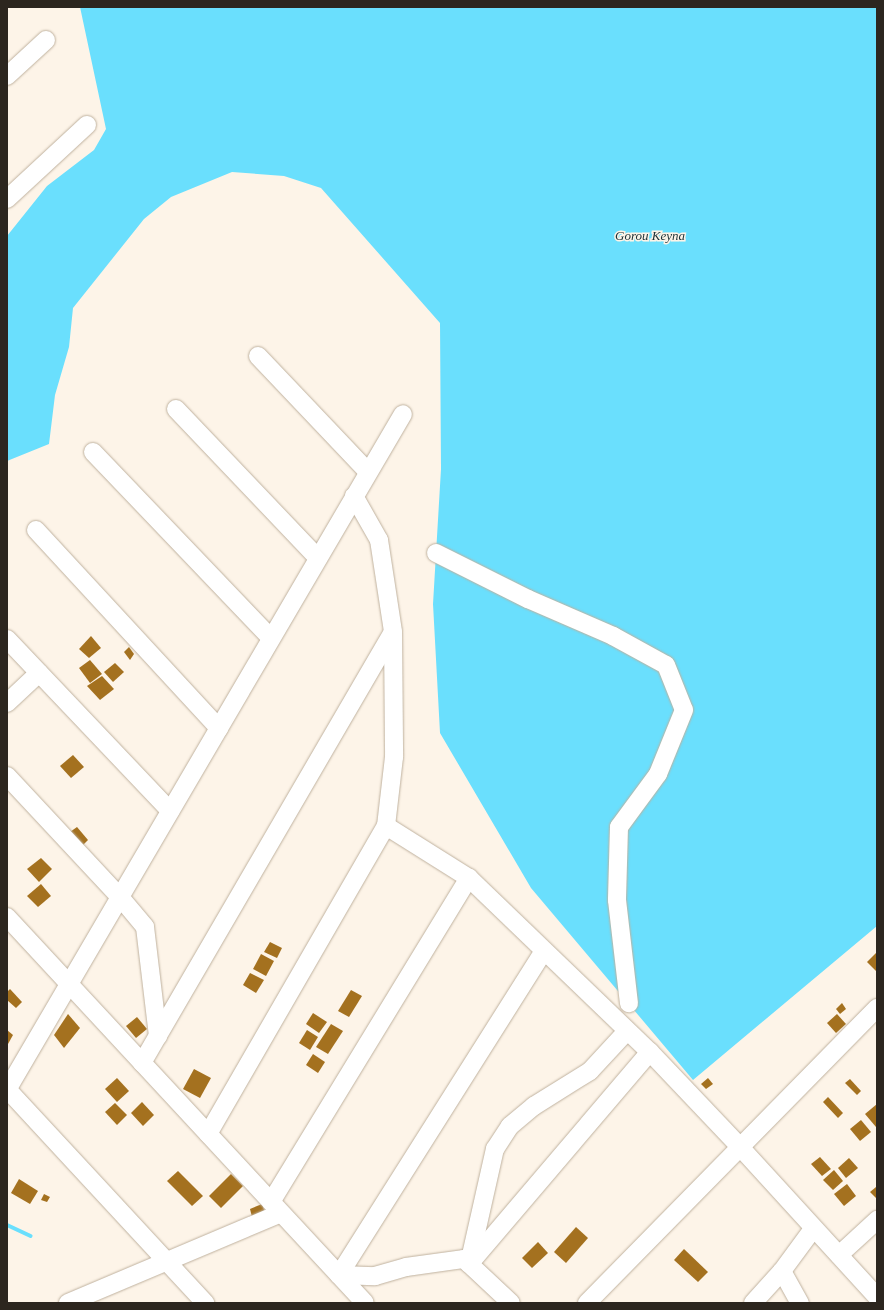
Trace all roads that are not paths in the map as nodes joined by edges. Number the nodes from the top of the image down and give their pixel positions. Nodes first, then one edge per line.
1 (46, 40) dead end
2 (7, 76) edge
3 (87, 125) dead end
4 (7, 199) edge
5 (258, 356) dead end
6 (176, 409) dead end
7 (402, 414) dead end
8 (93, 452) dead end
9 (368, 472) junction
10 (354, 496) junction
11 (36, 530) dead end
12 (436, 553) dead end
13 (318, 558) junction
14 (393, 632) junction
15 (271, 638) junction
16 (7, 639) edge
17 (39, 673) junction
18 (7, 703) edge
19 (219, 728) junction
20 (7, 776) edge
21 (170, 811) junction
22 (386, 826) junction
23 (469, 878) junction
24 (120, 897) junction
25 (7, 917) edge
26 (544, 951) junction
27 (70, 983) junction
28 (629, 1004) dead end
29 (877, 1008) edge
30 (627, 1031) junction
31 (158, 1036) junction
32 (650, 1052) junction
33 (142, 1063) junction
34 (7, 1089) edge
35 (208, 1134) junction
36 (741, 1148) junction
37 (276, 1208) junction
38 (877, 1220) edge
39 (813, 1229) junction
40 (839, 1255) junction
41 (165, 1260) junction
42 (469, 1264) junction
43 (782, 1271) junction
44 (339, 1275) junction
45 (877, 1297) edge
46 (68, 1303) edge
47 (205, 1303) edge
48 (365, 1303) edge
49 (511, 1303) edge
50 (587, 1303) edge
51 (753, 1303) edge
52 (800, 1303) edge

1 - 2 street
3 - 4 street
5 - 9 street
6 - 13 street
7 - 9 street
8 - 15 street
9 - 10 street
10 - 13 street
10 - 14 street
11 - 19 street
12 - 28 street
13 - 15 street
14 - 22 street
14 - 31 street
15 - 19 street
16 - 17 street
17 - 18 street
17 - 21 street
19 - 21 street
20 - 24 street
21 - 24 street
22 - 23 street
22 - 35 street
23 - 26 street
23 - 37 street
24 - 27 street
24 - 31 street
25 - 27 street
26 - 30 street
26 - 44 street
27 - 33 street
27 - 34 street
29 - 36 street
30 - 32 street
30 - 42 street
31 - 33 street
32 - 36 street
32 - 42 street
33 - 35 street
34 - 41 street
35 - 37 street
36 - 39 street
36 - 50 street
37 - 41 street
37 - 44 street
38 - 40 street
39 - 40 street
39 - 43 street
40 - 45 street
41 - 46 street
41 - 47 street
42 - 44 street
42 - 49 street
43 - 51 street
43 - 52 street
44 - 48 street

